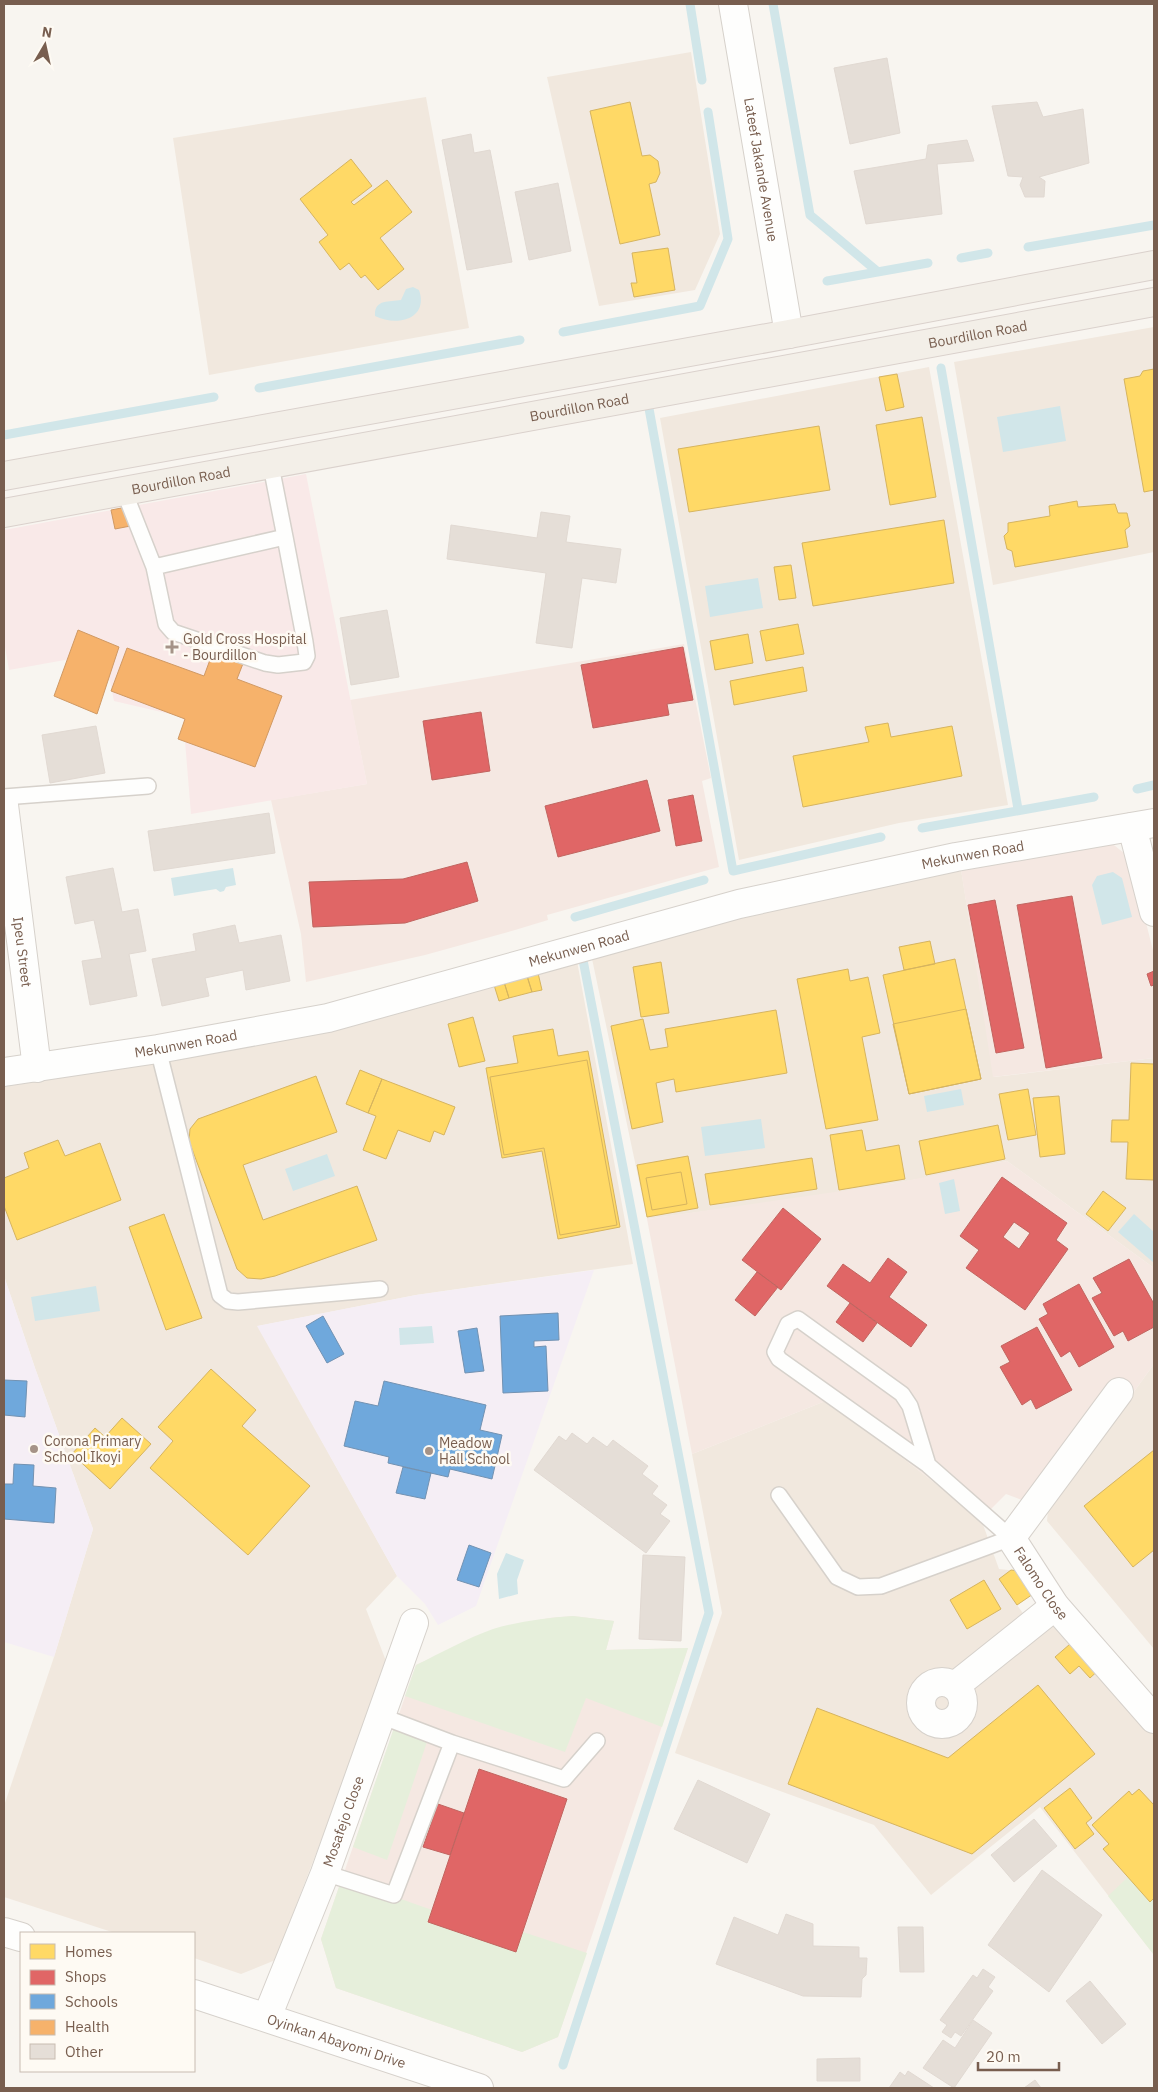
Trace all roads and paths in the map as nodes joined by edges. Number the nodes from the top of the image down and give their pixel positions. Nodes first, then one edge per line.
1 (733, 4) edge
2 (1154, 266) edge
3 (1154, 302) edge
4 (789, 334) junction
5 (270, 466) junction
6 (4, 476) edge
7 (124, 491) junction
8 (4, 513) edge
9 (285, 537) junction
10 (154, 567) junction
11 (148, 786) dead end
12 (4, 796) edge
13 (4, 805) edge
14 (1143, 825) edge
15 (1154, 912) edge
16 (158, 1049) junction
17 (37, 1068) junction
18 (4, 1072) edge
19 (380, 1289) dead end
20 (1119, 1392) dead end
21 (928, 1464) junction
22 (779, 1495) dead end
23 (1011, 1538) junction
24 (1055, 1606) junction
25 (414, 1623) dead end
26 (955, 1686) dead end
27 (381, 1716) junction
28 (1154, 1719) edge
29 (597, 1741) dead end
30 (452, 1743) junction
31 (326, 1873) junction
32 (4, 1932) edge
33 (20, 1938) edge
34 (195, 1994) edge
35 (267, 2017) junction
36 (479, 2088) edge

1 - 4 street, Lateef Jakande Avenue
2 - 4 main road
3 - 5 main road, Bourdillon Road
4 - 6 main road
5 - 7 main road, Bourdillon Road
5 - 9 lane
7 - 8 main road, Bourdillon Road
7 - 10 lane
9 - 10 lane
9 - 10 lane
11 - 12 lane
13 - 17 street, Ipeu Street
14 - 15 street
14 - 16 street, Mekunwen Road
16 - 17 street, Mekunwen Road
16 - 19 lane
17 - 18 street, Mekunwen Road
20 - 23 street, Falomo Close
21 - 21 lane
21 - 23 lane
22 - 23 lane
23 - 24 street, Falomo Close
24 - 26 street
24 - 28 street, Falomo Close
25 - 27 street, Mosafejo Close
27 - 30 lane
27 - 31 street, Mosafejo Close
29 - 30 lane
30 - 31 lane
31 - 35 street, Mosafejo Close
32 - 33 street
34 - 35 street, Oyinkan Abayomi Drive
35 - 36 street, Oyinkan Abayomi Drive

